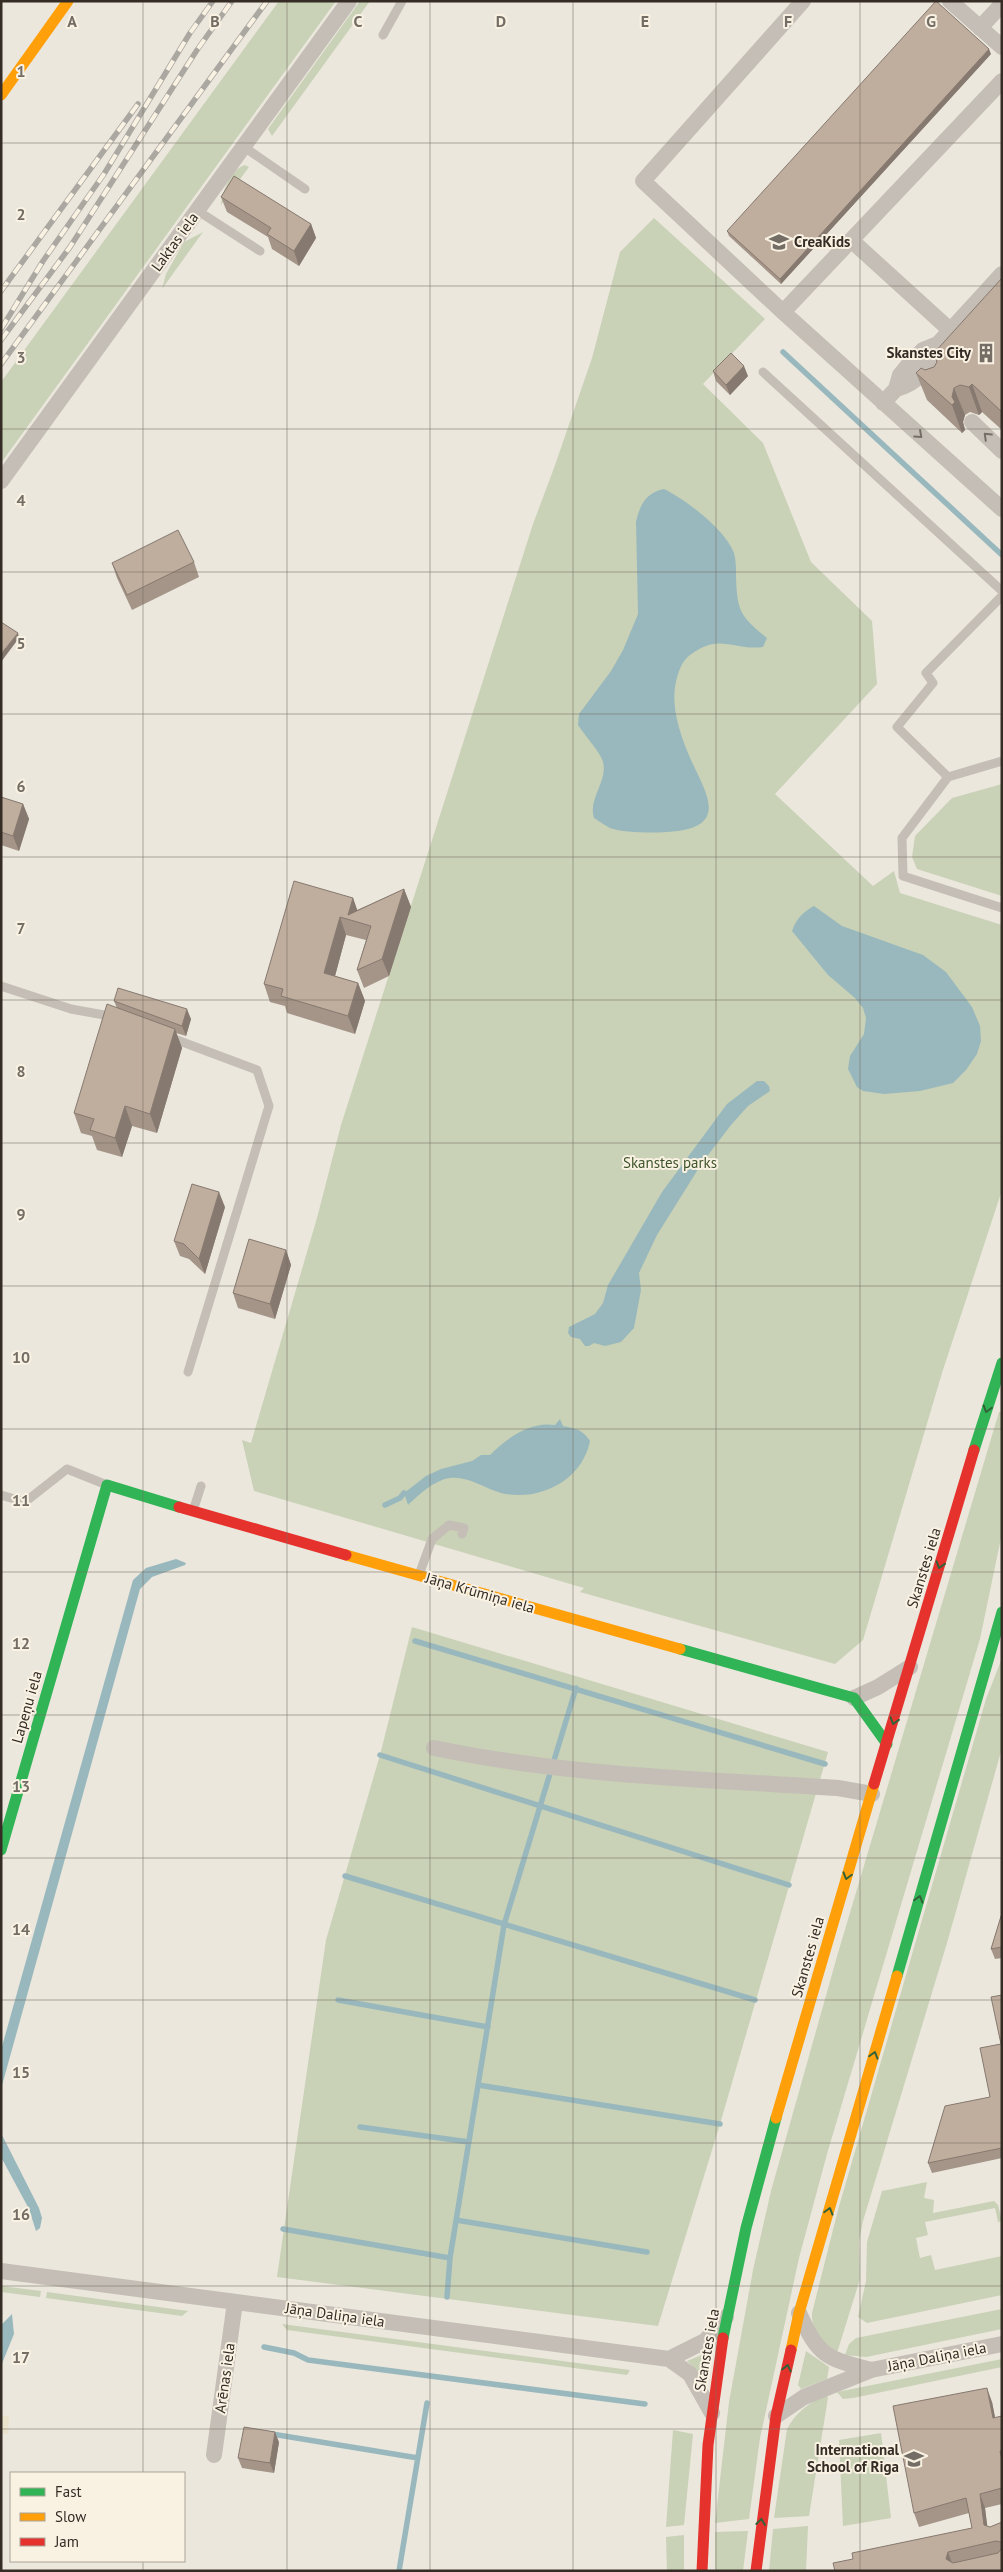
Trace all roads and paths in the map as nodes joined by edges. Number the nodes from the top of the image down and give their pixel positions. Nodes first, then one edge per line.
1 (68, 1) edge
2 (349, 1) edge
3 (402, 1) edge
4 (803, 1) edge
5 (950, 1) edge
6 (1002, 4) edge
7 (980, 28) junction
8 (383, 35) dead end
9 (1002, 47) edge
10 (1002, 81) edge
11 (1, 95) edge
12 (244, 147) junction
13 (305, 189) dead end
14 (198, 211) junction
15 (851, 240) junction
16 (260, 251) dead end
17 (1002, 274) edge
18 (783, 312) junction
19 (950, 330) junction
20 (938, 344) junction
21 (763, 372) dead end
22 (896, 389) junction
23 (883, 403) junction
24 (972, 422) dead end
25 (1002, 450) edge
26 (1, 481) edge
27 (999, 502) edge
28 (1002, 591) edge
29 (1002, 596) edge
30 (1002, 761) edge
31 (948, 777) junction
32 (1002, 908) edge
33 (1, 986) edge
34 (127, 1022) edge
35 (162, 1034) edge
36 (1002, 1363) edge
37 (188, 1372) dead end
38 (107, 1485) junction
39 (201, 1486) dead end
40 (1, 1495) edge
41 (193, 1512) junction
42 (462, 1534) dead end
43 (419, 1576) junction
44 (1002, 1612) edge
45 (910, 1667) junction
46 (854, 1698) junction
47 (887, 1744) junction
48 (434, 1748) dead end
49 (872, 1794) junction
50 (1, 1850) edge
51 (1, 2271) edge
52 (235, 2302) junction
53 (729, 2312) junction
54 (799, 2313) junction
55 (1002, 2344) edge
56 (669, 2359) junction
57 (872, 2370) junction
58 (712, 2412) junction
59 (776, 2416) junction
60 (214, 2455) dead end
61 (702, 2571) edge
62 (756, 2571) edge

1 - 11 main road
2 - 12 street, Laktas iela
3 - 8 lane
4 - 18 street
5 - 7 street
6 - 7 street
7 - 9 street
10 - 15 street
12 - 13 lane
12 - 14 street, Laktas iela
14 - 16 lane
14 - 26 street, Laktas iela
15 - 18 street
15 - 19 street
17 - 19 street
18 - 23 street
19 - 20 street
20 - 22 street
20 - 22 street
21 - 28 lane
22 - 23 street
23 -> 27 street
25 -> 24 street
29 - 31 lane
30 - 31 lane
31 - 32 lane
33 - 34 lane
35 - 37 lane
36 -> 45 main road, Skanstes iela
38 - 40 lane
38 - 41 main road, Jāņa Krūmiņa iela
38 - 50 main road, Lapeņu iela
39 - 41 lane
41 - 43 main road, Jāņa Krūmiņa iela
42 - 43 lane
43 - 46 main road, Jāņa Krūmiņa iela
54 -> 44 main road
45 - 46 street
45 -> 47 main road, Skanstes iela
46 - 47 main road
47 - 49 main road, Skanstes iela
48 - 49 street
49 -> 53 main road, Skanstes iela
51 - 52 street, Jāņa Daliņa iela
52 - 56 street, Jāņa Daliņa iela
52 - 60 street, Arēnas iela
53 - 56 street
53 - 58 main road, Skanstes iela
54 - 57 street, Jāņa Daliņa iela
59 -> 54 main road
55 - 57 street, Jāņa Daliņa iela
56 - 58 street, Jāņa Daliņa iela
57 - 59 street, Jāņa Daliņa iela
58 - 61 main road, Skanstes iela
62 -> 59 main road

